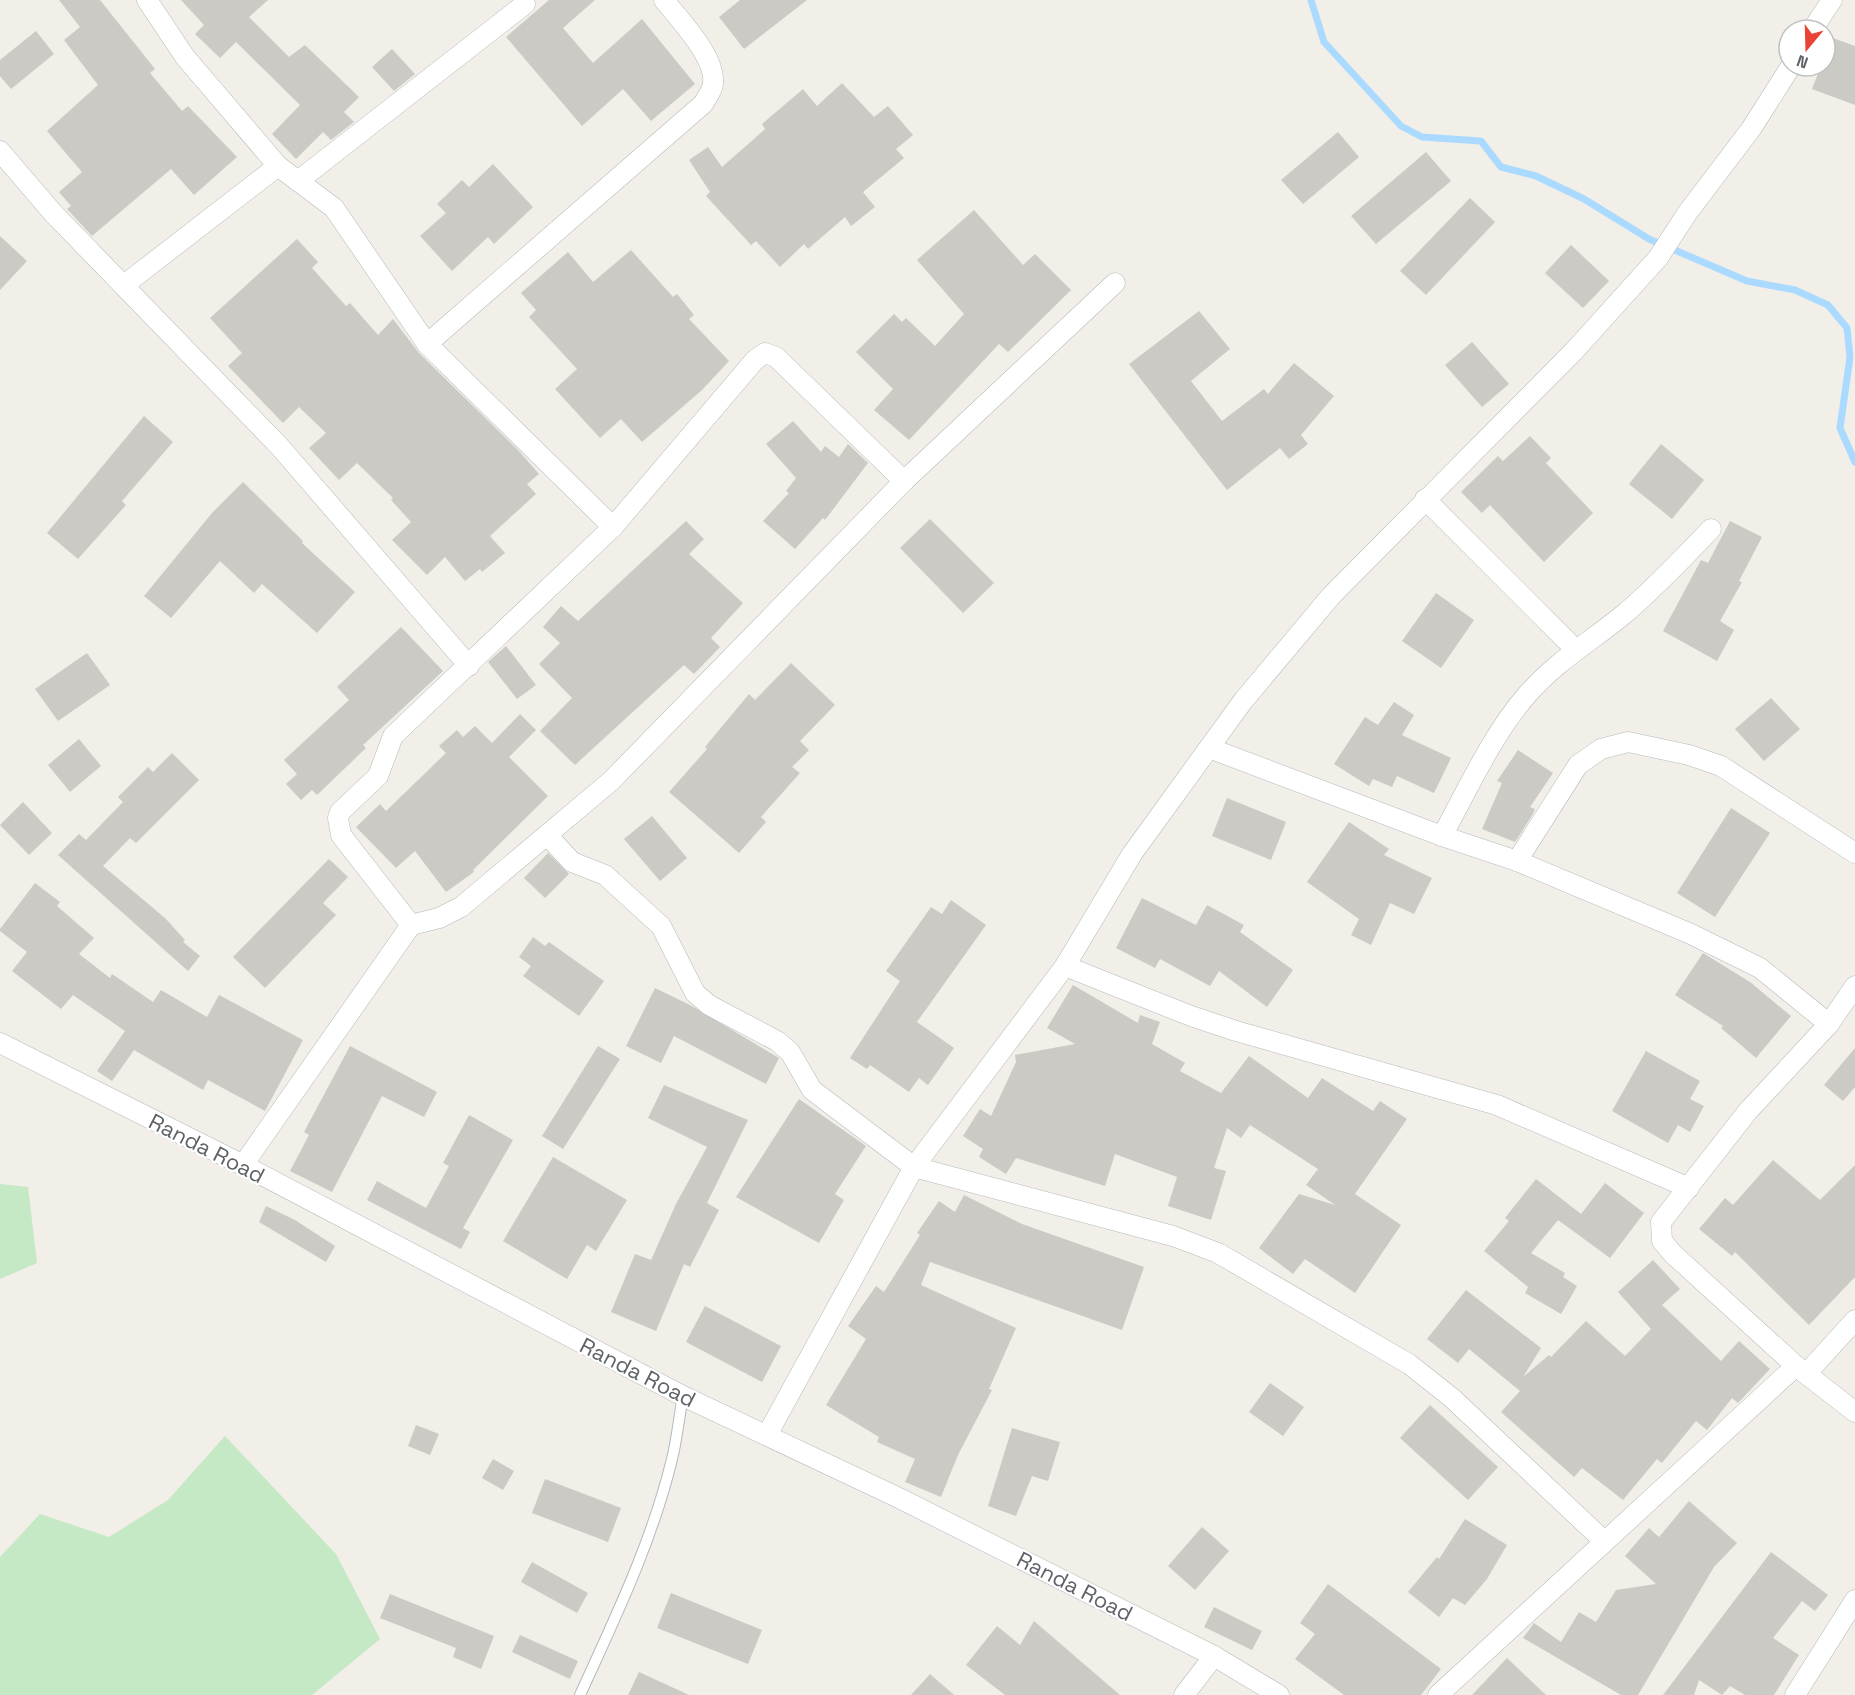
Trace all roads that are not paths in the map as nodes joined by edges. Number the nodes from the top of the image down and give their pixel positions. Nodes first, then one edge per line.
1 (147, 0) edge
2 (664, 0) edge
3 (1832, 0) edge
4 (525, 4) dead end
5 (1820, 18) edge
6 (1783, 78) edge
7 (0, 151) edge
8 (278, 166) junction
9 (298, 181) junction
10 (1115, 283) dead end
11 (124, 285) junction
12 (427, 344) junction
13 (904, 481) junction
14 (1425, 500) junction
15 (613, 526) junction
16 (1711, 529) dead end
17 (1575, 649) junction
18 (469, 666) junction
19 (1209, 748) junction
20 (547, 834) junction
21 (1442, 836) junction
22 (1855, 853) edge
23 (1517, 861) junction
24 (411, 924) junction
25 (1065, 966) junction
26 (1855, 986) edge
27 (1829, 1024) junction
28 (0, 1043) edge
29 (243, 1166) junction
30 (914, 1167) junction
31 (1689, 1188) junction
32 (1855, 1320) edge
33 (1801, 1370) junction
34 (682, 1396) junction
35 (1855, 1412) edge
36 (767, 1435) junction
37 (1604, 1541) junction
38 (1855, 1600) edge
39 (1214, 1656) junction
40 (580, 1695) edge
41 (1184, 1695) edge
42 (1279, 1695) edge
43 (1438, 1695) edge
44 (1796, 1695) edge

1 - 8 street
2 - 12 street
3 - 5 street
4 - 9 street
6 - 14 street
7 - 11 street
8 - 9 street
8 - 11 street
9 - 12 street
10 - 13 street
11 - 18 street
12 - 15 street
13 - 15 street
13 - 20 street
14 - 17 street
14 - 19 street
15 - 18 street
16 - 17 street
17 - 21 street
18 - 24 street
19 - 21 street
19 - 25 street
20 - 24 street
20 - 30 street
21 - 23 street
22 - 23 street
23 - 27 street
24 - 29 street
25 - 30 street
25 - 31 street
26 - 27 street
27 - 31 street
28 - 29 street, Randa Road
29 - 34 street, Randa Road
30 - 36 street
30 - 37 street
31 - 33 street
32 - 33 street
33 - 35 street
33 - 37 street
34 - 36 street, Randa Road
34 - 40 lane
36 - 39 street, Randa Road
37 - 43 street
38 - 44 street
39 - 41 street
39 - 42 street, Randa Road

